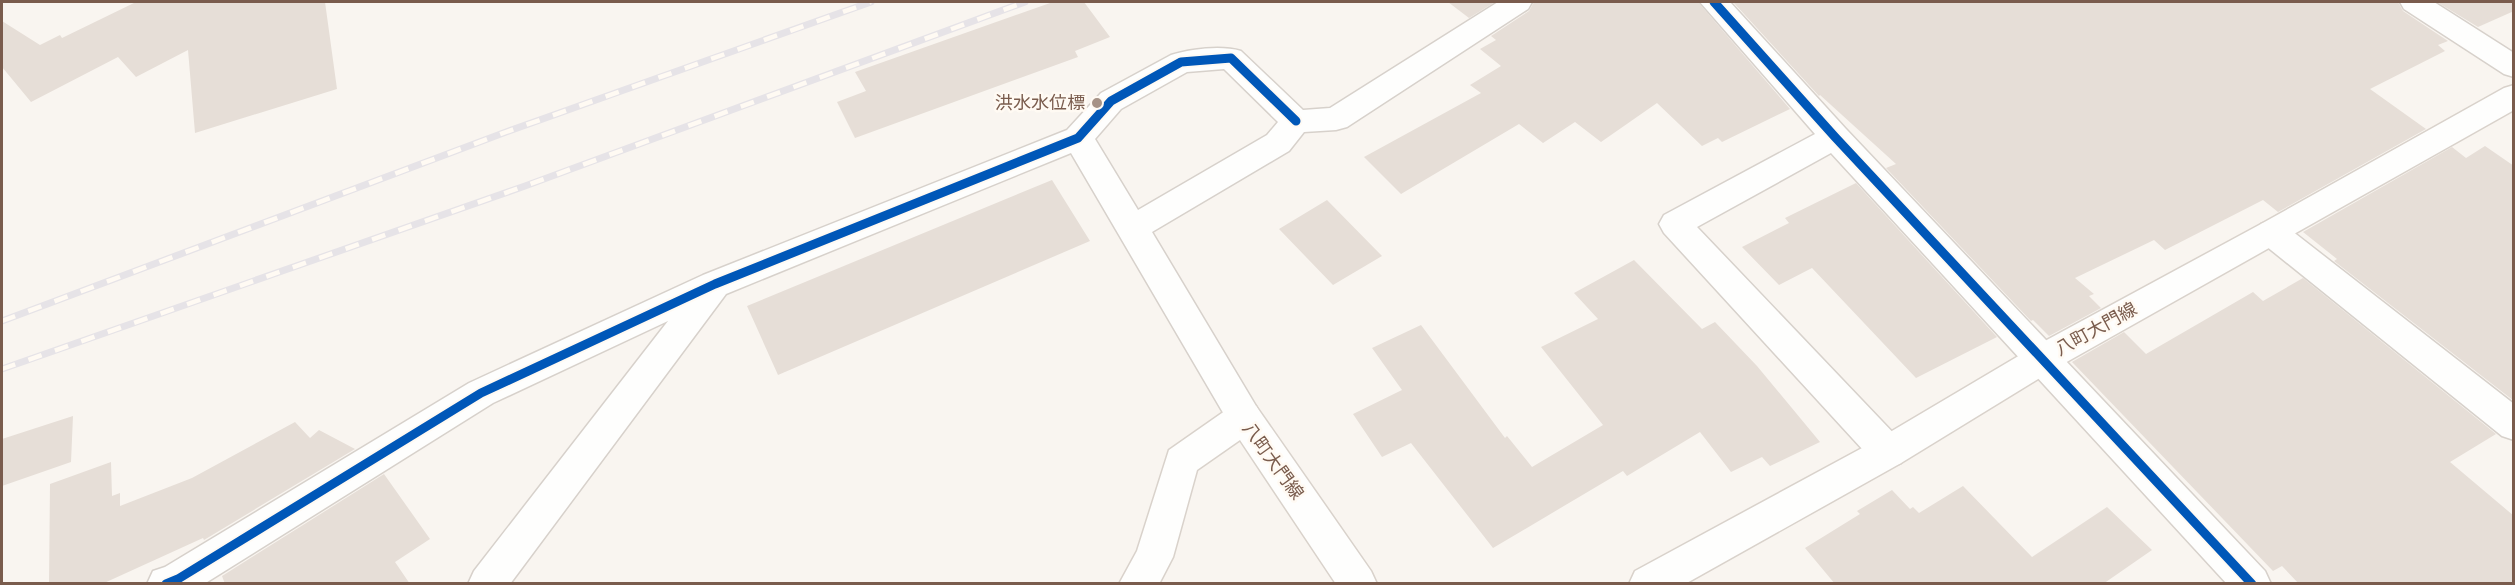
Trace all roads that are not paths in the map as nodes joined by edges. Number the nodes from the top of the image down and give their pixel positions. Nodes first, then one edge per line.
1 (1518, 2) edge
2 (1714, 2) edge
3 (2414, 2) edge
4 (2514, 67) edge
5 (2514, 96) edge
6 (1296, 121) junction
7 (1835, 137) junction
8 (1077, 138) junction
9 (1133, 228) junction
10 (2272, 233) junction
11 (715, 284) junction
12 (2044, 358) junction
13 (1244, 417) junction
14 (2514, 425) edge
15 (1888, 453) junction
16 (166, 584) edge
17 (487, 584) edge
18 (1138, 584) edge
19 (1358, 584) edge
20 (1648, 584) edge
21 (2252, 584) edge

1 - 6 street
2 - 7 street
3 - 4 street
5 - 10 street, 八町大門線
6 - 8 street
6 - 9 street
7 - 12 street
7 - 15 street
8 - 9 street
8 - 11 street
9 - 13 street
10 - 12 street, 八町大門線
10 - 14 street
11 - 16 street
11 - 17 street
12 - 15 street, 八町大門線
12 - 21 street
13 - 18 street, 八町大門線
13 - 19 street, 八町大門線
15 - 20 street, 八町大門線

